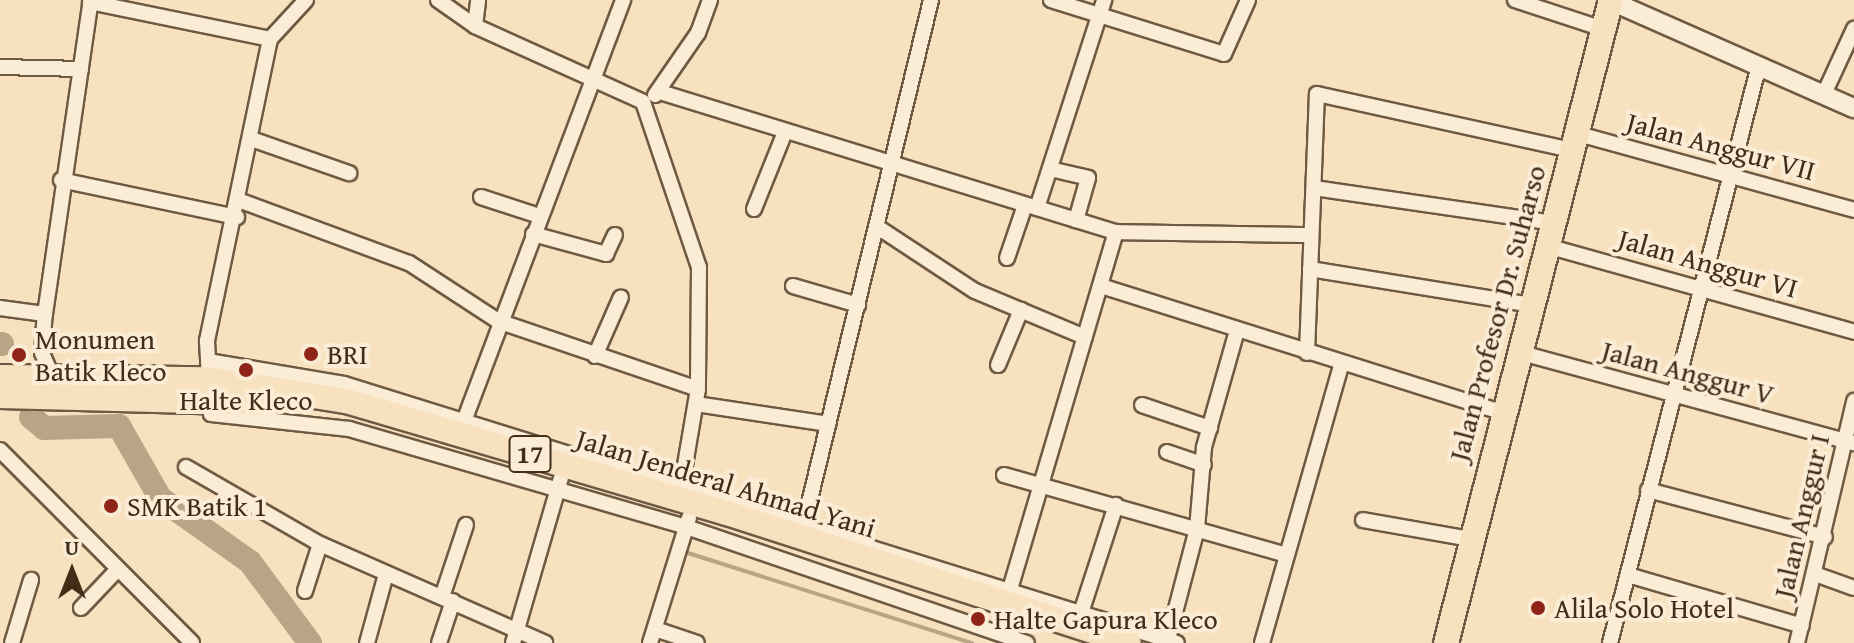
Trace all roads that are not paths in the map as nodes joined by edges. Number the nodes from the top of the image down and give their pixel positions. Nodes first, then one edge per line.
1 (306, 0) edge
2 (438, 0) edge
3 (478, 0) edge
4 (623, 0) edge
5 (710, 0) edge
6 (931, 0) edge
7 (1051, 0) edge
8 (1248, 0) edge
9 (1515, 0) edge
10 (1608, 0) edge
11 (90, 1) edge
12 (1102, 7) edge
13 (475, 26) junction
14 (1599, 27) junction
15 (1854, 29) edge
16 (270, 39) junction
17 (1759, 65) junction
18 (0, 67) edge
19 (81, 69) junction
20 (589, 76) junction
21 (660, 92) junction
22 (1824, 94) junction
23 (643, 102) junction
24 (1854, 108) edge
25 (785, 132) junction
26 (254, 140) junction
27 (1569, 143) junction
28 (893, 167) junction
29 (1050, 169) junction
30 (349, 173) dead end
31 (1729, 175) junction
32 (61, 180) junction
33 (1314, 188) junction
34 (481, 197) dead end
35 (241, 201) junction
36 (1031, 206) junction
37 (754, 209) dead end
38 (1854, 210) edge
39 (539, 216) junction
40 (237, 217) junction
41 (1076, 220) junction
42 (876, 226) junction
43 (1548, 230) junction
44 (1116, 232) junction
45 (533, 234) junction
46 (615, 235) dead end
47 (1311, 235) junction
48 (1007, 258) dead end
49 (1310, 269) junction
50 (793, 286) dead end
51 (1101, 286) junction
52 (1701, 287) junction
53 (621, 297) dead end
54 (1520, 303) junction
55 (858, 305) junction
56 (0, 308) edge
57 (1021, 310) junction
58 (45, 314) junction
59 (498, 321) junction
60 (1237, 330) junction
61 (1854, 332) edge
62 (1085, 337) junction
63 (1518, 352) junction
64 (1307, 353) junction
65 (595, 356) junction
66 (998, 365) dead end
67 (1341, 365) junction
68 (208, 379) junction
69 (48, 385) junction
70 (7, 388) edge
71 (1673, 395) junction
72 (697, 396) junction
73 (1854, 401) edge
74 (1142, 405) dead end
75 (1496, 411) junction
76 (828, 424) junction
77 (462, 426) junction
78 (1210, 428) junction
79 (424, 434) junction
80 (1849, 442) edge
81 (0, 450) edge
82 (1167, 452) dead end
83 (504, 453) junction
84 (1204, 465) junction
85 (186, 467) dead end
86 (561, 470) junction
87 (1004, 475) dead end
88 (1039, 483) junction
89 (1648, 490) junction
90 (1116, 505) junction
91 (674, 509) junction
92 (1363, 520) dead end
93 (466, 525) dead end
94 (1197, 529) junction
95 (1825, 537) junction
96 (1466, 539) junction
97 (792, 541) junction
98 (320, 544) junction
99 (1286, 555) junction
100 (117, 570) junction
101 (386, 574) junction
102 (1815, 574) junction
103 (1628, 575) junction
104 (31, 580) dead end
105 (1854, 588) edge
106 (305, 591) dead end
107 (903, 594) junction
108 (447, 599) junction
109 (1005, 603) junction
110 (81, 608) dead end
111 (1802, 626) junction
112 (1080, 627) edge
113 (516, 636) edge
114 (652, 636) edge
115 (1026, 639) edge
116 (1171, 642) edge
117 (12, 643) edge
118 (192, 643) edge
119 (367, 643) edge
120 (439, 643) edge
121 (545, 643) edge
122 (697, 643) edge
123 (1129, 643) edge
124 (1262, 643) edge
125 (1438, 643) edge
126 (1446, 643) edge
127 (1610, 643) edge
128 (1797, 643) edge

1 - 16 street
2 - 13 street
3 - 13 street
4 - 20 street
5 - 21 street
6 - 28 street
7 - 12 street
8 - 12 street
9 - 14 street
10 - 14 main road, Jalan Profesor Dr. Suharso
10 - 17 street
11 - 16 street
11 - 19 street
12 - 29 street
13 - 20 street
14 - 27 main road, Jalan Profesor Dr. Suharso
15 - 22 street
16 - 26 street
17 - 22 street
17 - 31 street
18 - 19 street
19 - 32 street
20 - 23 street
20 - 39 street
21 - 23 street
21 - 25 street
22 - 24 street
23 - 72 street
25 - 28 street
25 - 37 street
26 - 30 street
26 - 35 street
27 - 31 street, Jalan Anggur VII
27 - 33 street, Jalan Anggur VII
27 - 43 main road, Jalan Profesor Dr. Suharso
28 - 36 street
28 - 42 street
29 - 36 street
29 - 41 street
31 - 38 street, Jalan Anggur VII
31 - 52 street
32 - 40 street
32 - 58 street
33 - 43 street, Jalan Anggur VI
33 - 47 street
34 - 39 street
35 - 40 street
35 - 59 street
36 - 41 street
36 - 48 street
39 - 45 street
40 - 68 street
41 - 44 street
42 - 55 street
42 - 57 street
43 - 52 street, Jalan Anggur VI
43 - 54 main road, Jalan Profesor Dr. Suharso
43 - 63 main road, Jalan Profesor Dr. Suharso
44 - 47 street
44 - 51 street
45 - 46 street
45 - 59 street
47 - 49 street
49 - 54 street
49 - 64 street
50 - 55 street
51 - 60 street
51 - 62 street
52 - 61 street, Jalan Anggur VI
52 - 71 street
53 - 65 street
54 - 75 main road, Jalan Profesor Dr. Suharso
55 - 76 street
56 - 58 street
57 - 62 street
57 - 66 street
58 - 69 street
59 - 65 street
59 - 77 street
60 - 64 street
60 - 78 street
62 - 88 street
63 - 71 street, Jalan Anggur V
63 - 75 main road, Jalan Profesor Dr. Suharso
64 - 67 street
65 - 72 street
67 - 75 street
67 - 99 street
68 - 69 main road, Jalan Jenderal Ahmad Yani / 17
68 - 79 main road, Jalan Jenderal Ahmad Yani / 17
68 - 79 street
69 - 70 main road, Jalan Jenderal Ahmad Yani / 17
71 - 80 street, Jalan Anggur V
71 - 89 street
72 - 76 street
72 - 91 street
73 - 80 street, Jalan Anggur I
74 - 78 street
75 - 96 main road, Jalan Profesor Dr. Suharso
76 - 97 street
77 - 79 main road, Jalan Jenderal Ahmad Yani / 17
77 - 83 main road, Jalan Jenderal Ahmad Yani / 17
78 - 84 street
79 - 83 main road, Jalan Jenderal Ahmad Yani / 17
80 - 95 street, Jalan Anggur I
81 - 100 street
82 - 84 street
83 - 86 main road, Jalan Jenderal Ahmad Yani / 17
84 - 94 street
85 - 98 street
86 - 91 main road, Jalan Jenderal Ahmad Yani / 17
86 - 113 street
87 - 88 street
88 - 90 street
88 - 109 street
89 - 95 street
89 - 103 street
90 - 94 street
90 - 112 street
91 - 97 main road, Jalan Jenderal Ahmad Yani / 17
91 - 97 main road, Jalan Jenderal Ahmad Yani / 17
91 - 114 street
92 - 96 street
93 - 108 street
94 - 99 street
94 - 116 street
95 - 102 street, Jalan Anggur I
96 - 125 main road, Jalan Profesor Dr. Suharso
96 - 126 main road, Jalan Profesor Dr. Suharso
97 - 107 main road, Jalan Jenderal Ahmad Yani / 17
97 - 109 main road, Jalan Jenderal Ahmad Yani / 17
98 - 101 street
98 - 106 street
99 - 124 street
100 - 110 street
100 - 118 street
101 - 108 street
101 - 119 street
102 - 105 street
102 - 111 street, Jalan Anggur I
103 - 111 street
103 - 127 street
104 - 117 street
107 - 109 main road, Jalan Jenderal Ahmad Yani / 17
107 - 115 street
108 - 113 street
108 - 120 street
109 - 112 main road, 17
109 - 115 main road, 17
111 - 128 street, Jalan Anggur I
112 - 115 main road, 17
112 - 116 street
112 - 123 main road, 17
113 - 121 street
114 - 122 street

